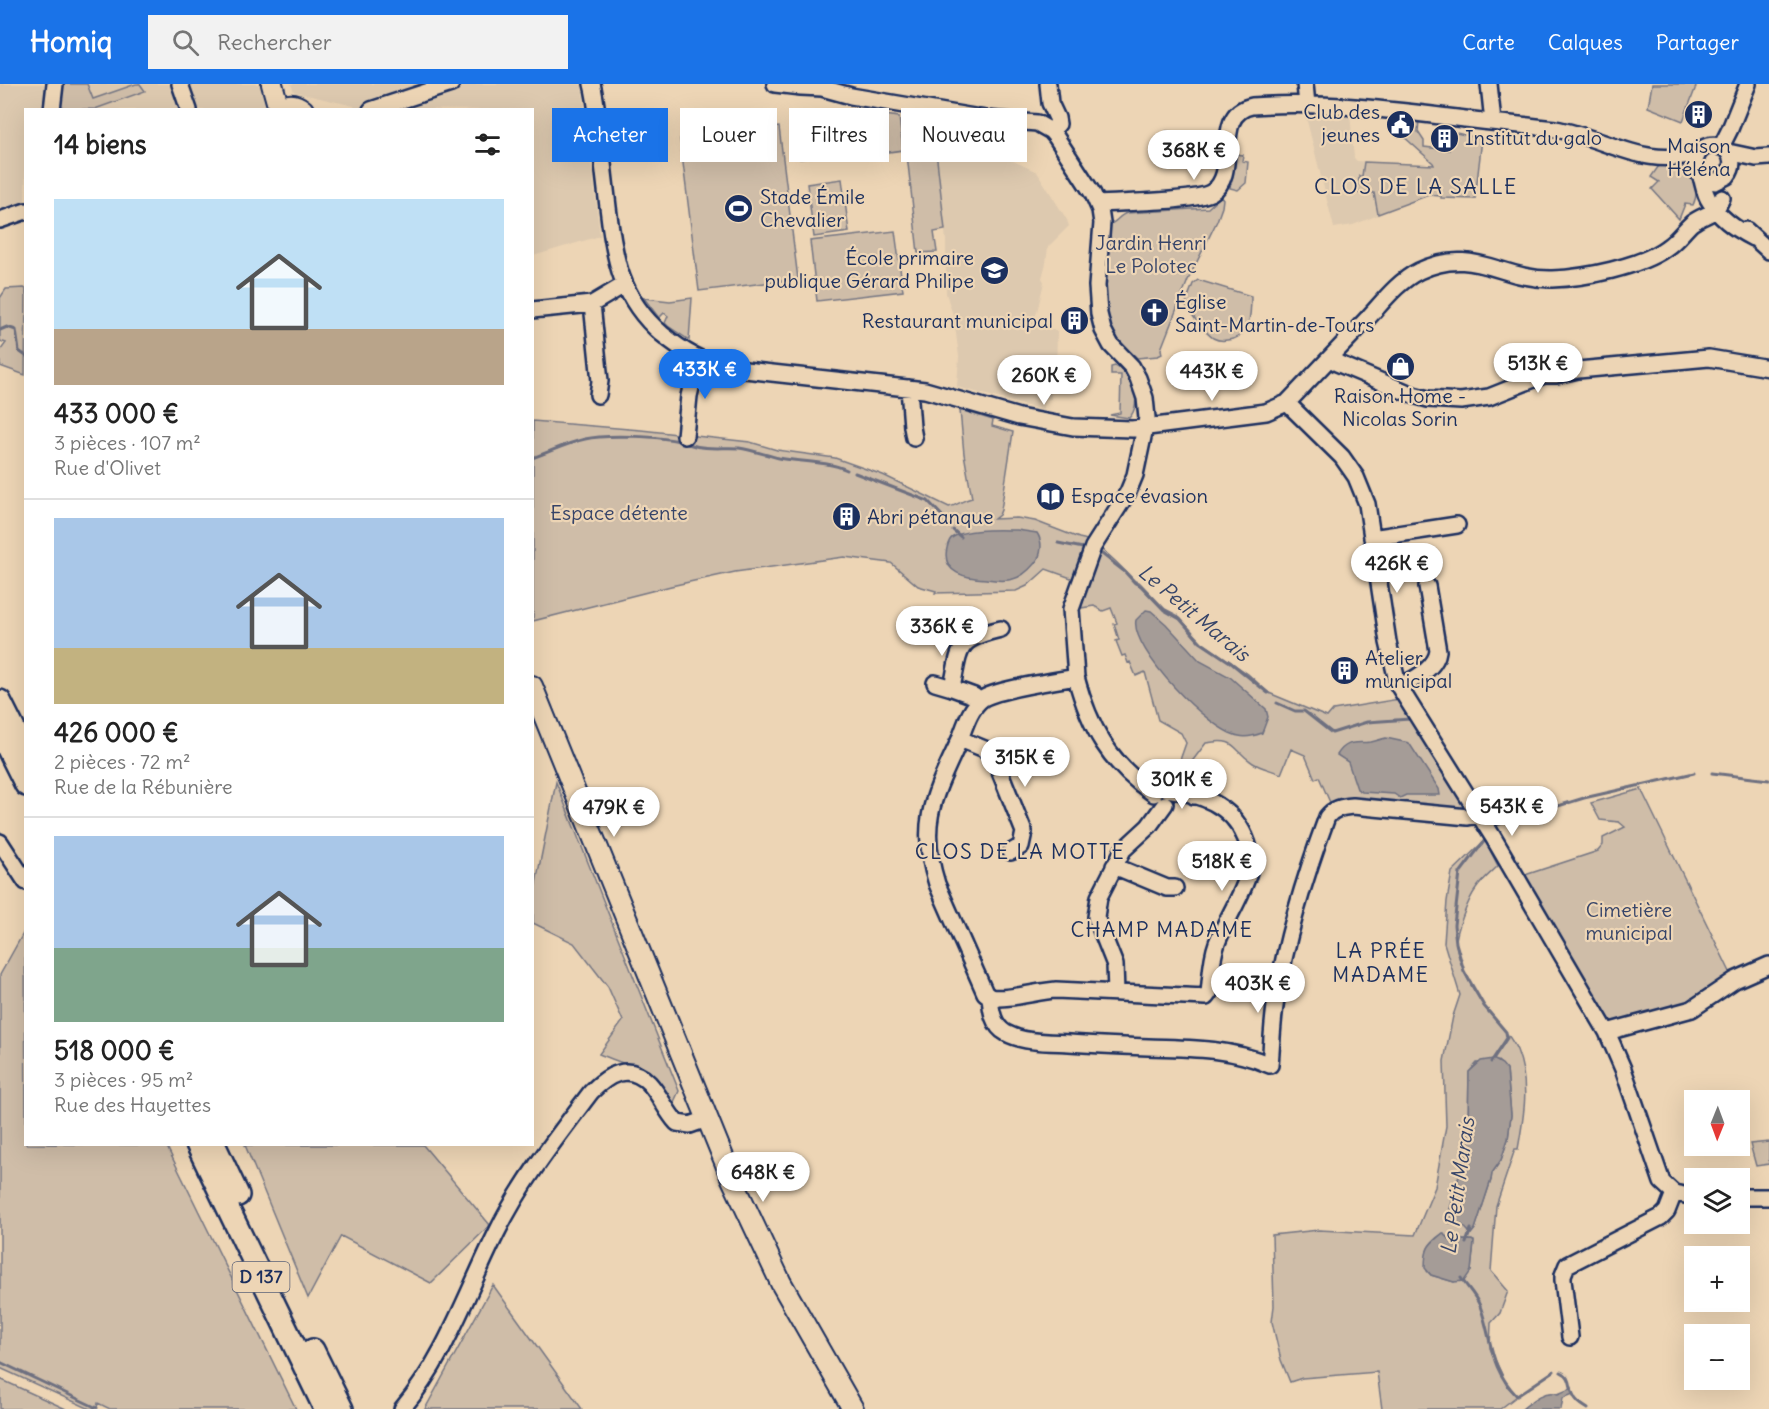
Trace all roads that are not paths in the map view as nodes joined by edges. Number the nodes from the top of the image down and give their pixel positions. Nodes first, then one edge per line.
1 (55, 84) edge
2 (180, 84) edge
3 (272, 84) edge
4 (282, 84) edge
5 (451, 84) edge
6 (775, 84) edge
7 (1048, 84) edge
8 (1305, 84) edge
9 (1489, 84) edge
10 (1748, 84) edge
11 (594, 86) edge
12 (822, 86) edge
13 (1307, 105) junction
14 (52, 108) edge
15 (188, 108) edge
16 (292, 108) edge
17 (377, 108) edge
18 (1493, 122) junction
19 (1051, 131) junction
20 (1725, 149) junction
21 (1700, 151) junction
22 (1762, 157) edge
23 (1675, 158) junction
24 (1728, 174) junction
25 (1700, 178) junction
26 (1098, 204) junction
27 (1719, 204) junction
28 (24, 212) edge
29 (0, 220) edge
30 (1690, 225) junction
31 (1769, 251) edge
32 (624, 285) junction
33 (592, 303) junction
34 (534, 310) edge
35 (1330, 358) junction
36 (698, 359) junction
37 (1769, 368) edge
38 (909, 388) junction
39 (598, 395) dead end
40 (1287, 403) junction
41 (1139, 428) junction
42 (685, 436) dead end
43 (914, 438) dead end
44 (1457, 525) dead end
45 (1372, 538) junction
46 (1427, 586) dead end
47 (1001, 629) dead end
48 (1076, 676) junction
49 (935, 683) dead end
50 (1406, 683) dead end
51 (952, 688) junction
52 (534, 691) edge
53 (0, 701) edge
54 (979, 701) junction
55 (0, 732) edge
56 (960, 739) junction
57 (24, 749) edge
58 (24, 781) edge
59 (1161, 794) junction
60 (1194, 796) junction
61 (1478, 815) junction
62 (0, 842) edge
63 (1011, 852) dead end
64 (1114, 866) junction
65 (24, 879) edge
66 (1175, 888) dead end
67 (1769, 965) edge
68 (1116, 992) junction
69 (990, 997) junction
70 (1607, 1032) junction
71 (707, 1119) junction
72 (198, 1146) edge
73 (215, 1146) edge
74 (1674, 1193) junction
75 (1684, 1195) edge
76 (1750, 1197) edge
77 (1769, 1197) edge
78 (1570, 1337) dead end
79 (325, 1409) edge
80 (342, 1409) edge
81 (402, 1409) edge
82 (853, 1409) edge

1 - 14 street
2 - 15 street
3 - 16 main road
4 - 16 main road
5 - 17 street
6 - 12 street
7 - 19 street
8 - 13 street
9 - 18 street
10 - 20 street
11 - 32 street
12 - 19 street
13 - 18 street
13 - 26 street
18 - 23 street
19 - 26 street
20 - 21 street
20 - 22 street
20 - 24 street
21 - 23 street
21 - 25 street
22 - 24 street
23 - 25 street
24 - 25 street
24 - 27 street
25 - 27 street
25 - 30 street
26 - 41 street
27 - 30 street
27 - 31 street
28 - 29 street
30 - 35 street
32 - 33 street
32 - 36 street
33 - 34 street
33 - 39 street
35 - 37 street
35 - 40 street
36 - 38 street
36 - 42 street
38 - 41 street
38 - 43 street
40 - 41 street
40 - 45 street
41 - 48 street
44 - 45 street
45 - 61 street
46 - 50 street
47 - 51 street
48 - 54 street
48 - 59 street
49 - 51 street
51 - 54 street
52 - 71 main road
53 - 57 highway
54 - 56 street
55 - 58 highway
56 - 63 street
56 - 69 street
59 - 60 street
59 - 60 street
59 - 64 street
60 - 68 street
61 - 69 street
61 - 70 street
62 - 65 street
64 - 66 street
64 - 68 street
67 - 70 street
68 - 69 street
70 - 74 street
71 - 81 street
71 - 82 main road
72 - 79 highway, D 137
73 - 80 highway, D 137
74 - 75 street
74 - 78 street
76 - 77 street

